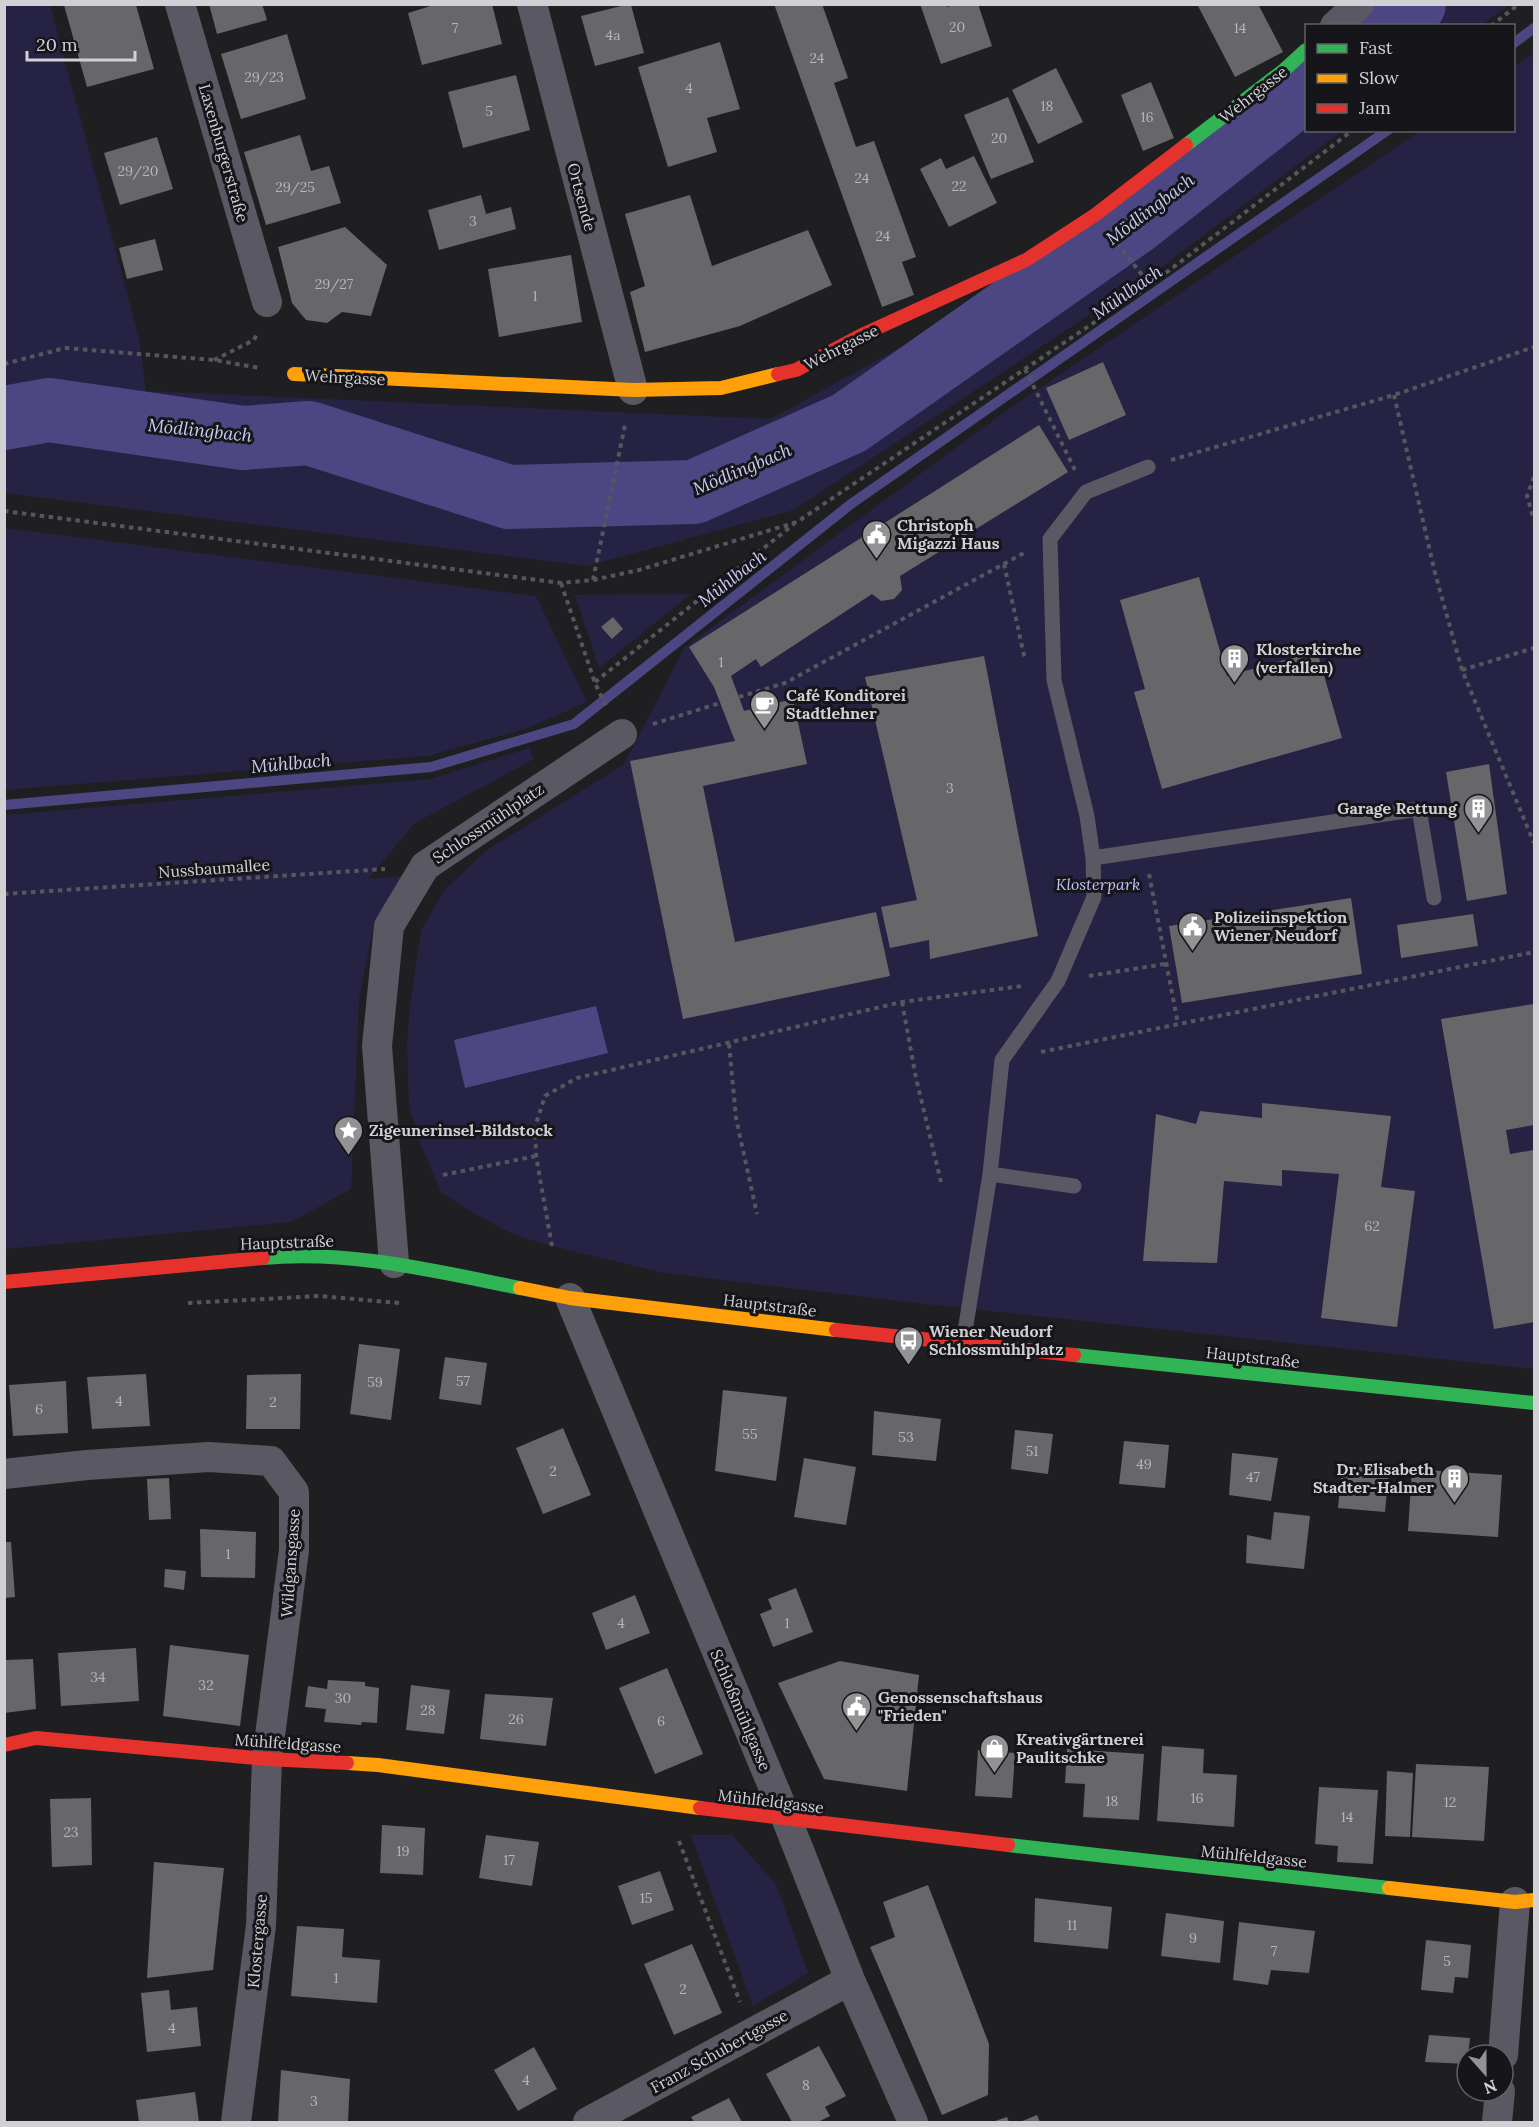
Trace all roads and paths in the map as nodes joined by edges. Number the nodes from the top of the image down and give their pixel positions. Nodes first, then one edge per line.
1 (180, 4) edge
2 (532, 4) edge
3 (1359, 4) edge
4 (1519, 4) edge
5 (1337, 24) edge
6 (1494, 24) edge
7 (1305, 51) edge
8 (1350, 132) edge
9 (1135, 265) dead end
10 (1150, 285) junction
11 (267, 302) dead end
12 (254, 340) dead end
13 (1534, 347) edge
14 (214, 360) junction
15 (4, 364) edge
16 (1025, 369) junction
17 (294, 374) joint
18 (633, 390) junction
19 (1394, 395) junction
20 (626, 420) dead end
21 (1148, 467) joint
22 (1534, 477) edge
23 (1086, 492) junction
24 (4, 511) edge
25 (1534, 520) edge
26 (796, 522) junction
27 (1050, 539) junction
28 (1004, 564) junction
29 (593, 580) junction
30 (561, 583) junction
31 (1534, 648) edge
32 (1027, 665) dead end
33 (1462, 670) junction
34 (595, 683) junction
35 (739, 697) dead end
36 (720, 703) dead end
37 (607, 707) dead end
38 (622, 734) joint
39 (1534, 843) edge
40 (1144, 850) junction
41 (1093, 858) junction
42 (425, 866) junction
43 (4, 894) edge
44 (1434, 898) dead end
45 (1534, 952) edge
46 (1166, 964) junction
47 (1058, 981) junction
48 (902, 1002) junction
49 (1178, 1024) junction
50 (729, 1044) junction
51 (1002, 1060) junction
52 (536, 1156) junction
53 (990, 1174) junction
54 (443, 1175) dead end
55 (941, 1182) dead end
56 (1074, 1186) dead end
57 (757, 1214) dead end
58 (552, 1246) dead end
59 (394, 1263) junction
60 (4, 1282) edge
61 (570, 1298) junction
62 (410, 1303) dead end
63 (180, 1304) dead end
64 (963, 1344) junction
65 (1534, 1402) edge
66 (4, 1474) edge
67 (4, 1745) edge
68 (267, 1759) junction
69 (665, 1804) junction
70 (787, 1820) junction
71 (1525, 1901) edge
72 (850, 1980) junction
73 (751, 2034) junction
74 (1505, 2043) edge
75 (1499, 2103) edge
76 (236, 2122) edge
77 (588, 2122) edge
78 (913, 2122) edge
79 (1497, 2122) edge

1 - 11 street, Laxenburgerstraße
2 - 18 street, Ortsende
3 - 5 street
4 - 6 path
7 - 18 street, Wehrgasse
8 - 10 path
9 - 10 path
10 - 16 path
12 - 14 path
13 - 19 path
14 - 15 path
14 - 17 path
16 - 23 path
16 - 26 path
17 - 18 street, Wehrgasse
19 - 21 path
19 - 33 path
20 - 29 path
21 - 23 lane
22 - 25 path
23 - 27 lane
24 - 30 path
26 - 29 path
26 - 34 path
27 - 28 path
27 - 41 lane
28 - 32 path
28 - 35 path
29 - 30 path
30 - 34 path
31 - 33 path
33 - 39 path
34 - 37 path
36 - 38 path
38 - 42 street, Schlossmühlplatz
40 - 41 lane
40 - 44 lane
40 - 46 path
41 - 47 lane
42 - 43 path, Nussbaumallee
42 - 59 street, Schlossmühlplatz
45 - 49 path
46 - 47 path
46 - 49 path
47 - 48 path
47 - 51 lane
48 - 50 path
48 - 55 path
49 - 51 path
50 - 52 path
50 - 57 path
51 - 53 lane
52 - 54 path
52 - 58 path
53 - 56 lane
53 - 64 lane
59 - 60 street, Hauptstraße
59 - 61 street, Hauptstraße
61 - 64 street, Hauptstraße
61 - 70 street, Schloßmühlgasse
62 - 63 path
64 - 65 street, Hauptstraße
66 - 68 street, Wildgansgasse
67 - 68 street, Mühlfeldgasse
68 - 69 street, Mühlfeldgasse
68 - 76 street, Klostergasse
69 - 70 street, Mühlfeldgasse
69 - 73 path
70 - 71 street, Mühlfeldgasse
70 - 72 street, Schloßmühlgasse
71 - 74 street
72 - 73 street, Franz Schubertgasse
72 - 78 street, Schloßmühlgasse
73 - 77 street, Franz Schubertgasse
75 - 79 street

